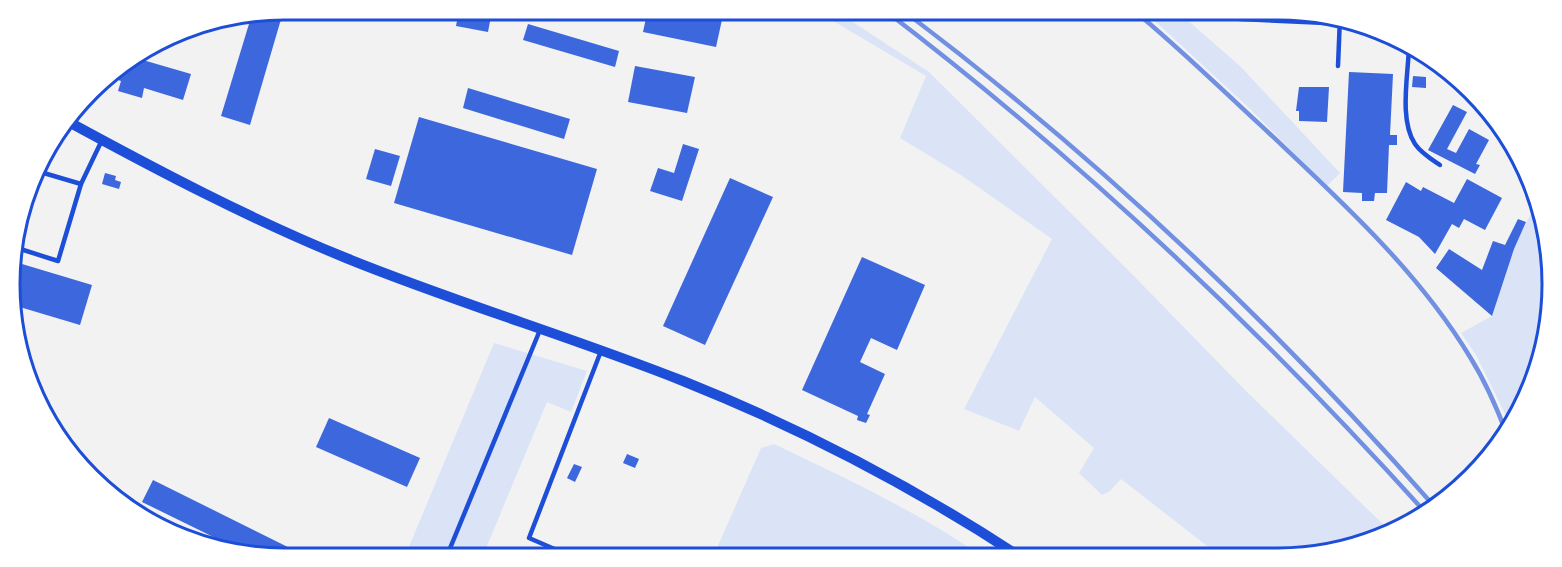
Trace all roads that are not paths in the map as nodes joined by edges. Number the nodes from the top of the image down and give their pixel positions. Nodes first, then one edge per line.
1 (1262, 20) edge
2 (1316, 23) edge
3 (1339, 27) edge
4 (1408, 54) edge
5 (1338, 66) dead end
6 (73, 124) edge
7 (102, 140) junction
8 (1440, 165) dead end
9 (44, 173) edge
10 (81, 184) junction
11 (22, 250) edge
12 (540, 330) junction
13 (602, 351) junction
14 (450, 548) edge
15 (552, 548) edge
16 (1006, 548) edge

1 - 2 lane
3 - 5 lane
4 - 8 lane
6 - 7 street
7 - 10 lane
7 - 12 street
9 - 10 lane
10 - 11 lane
12 - 13 street
12 - 14 lane
13 - 15 lane
13 - 16 street

